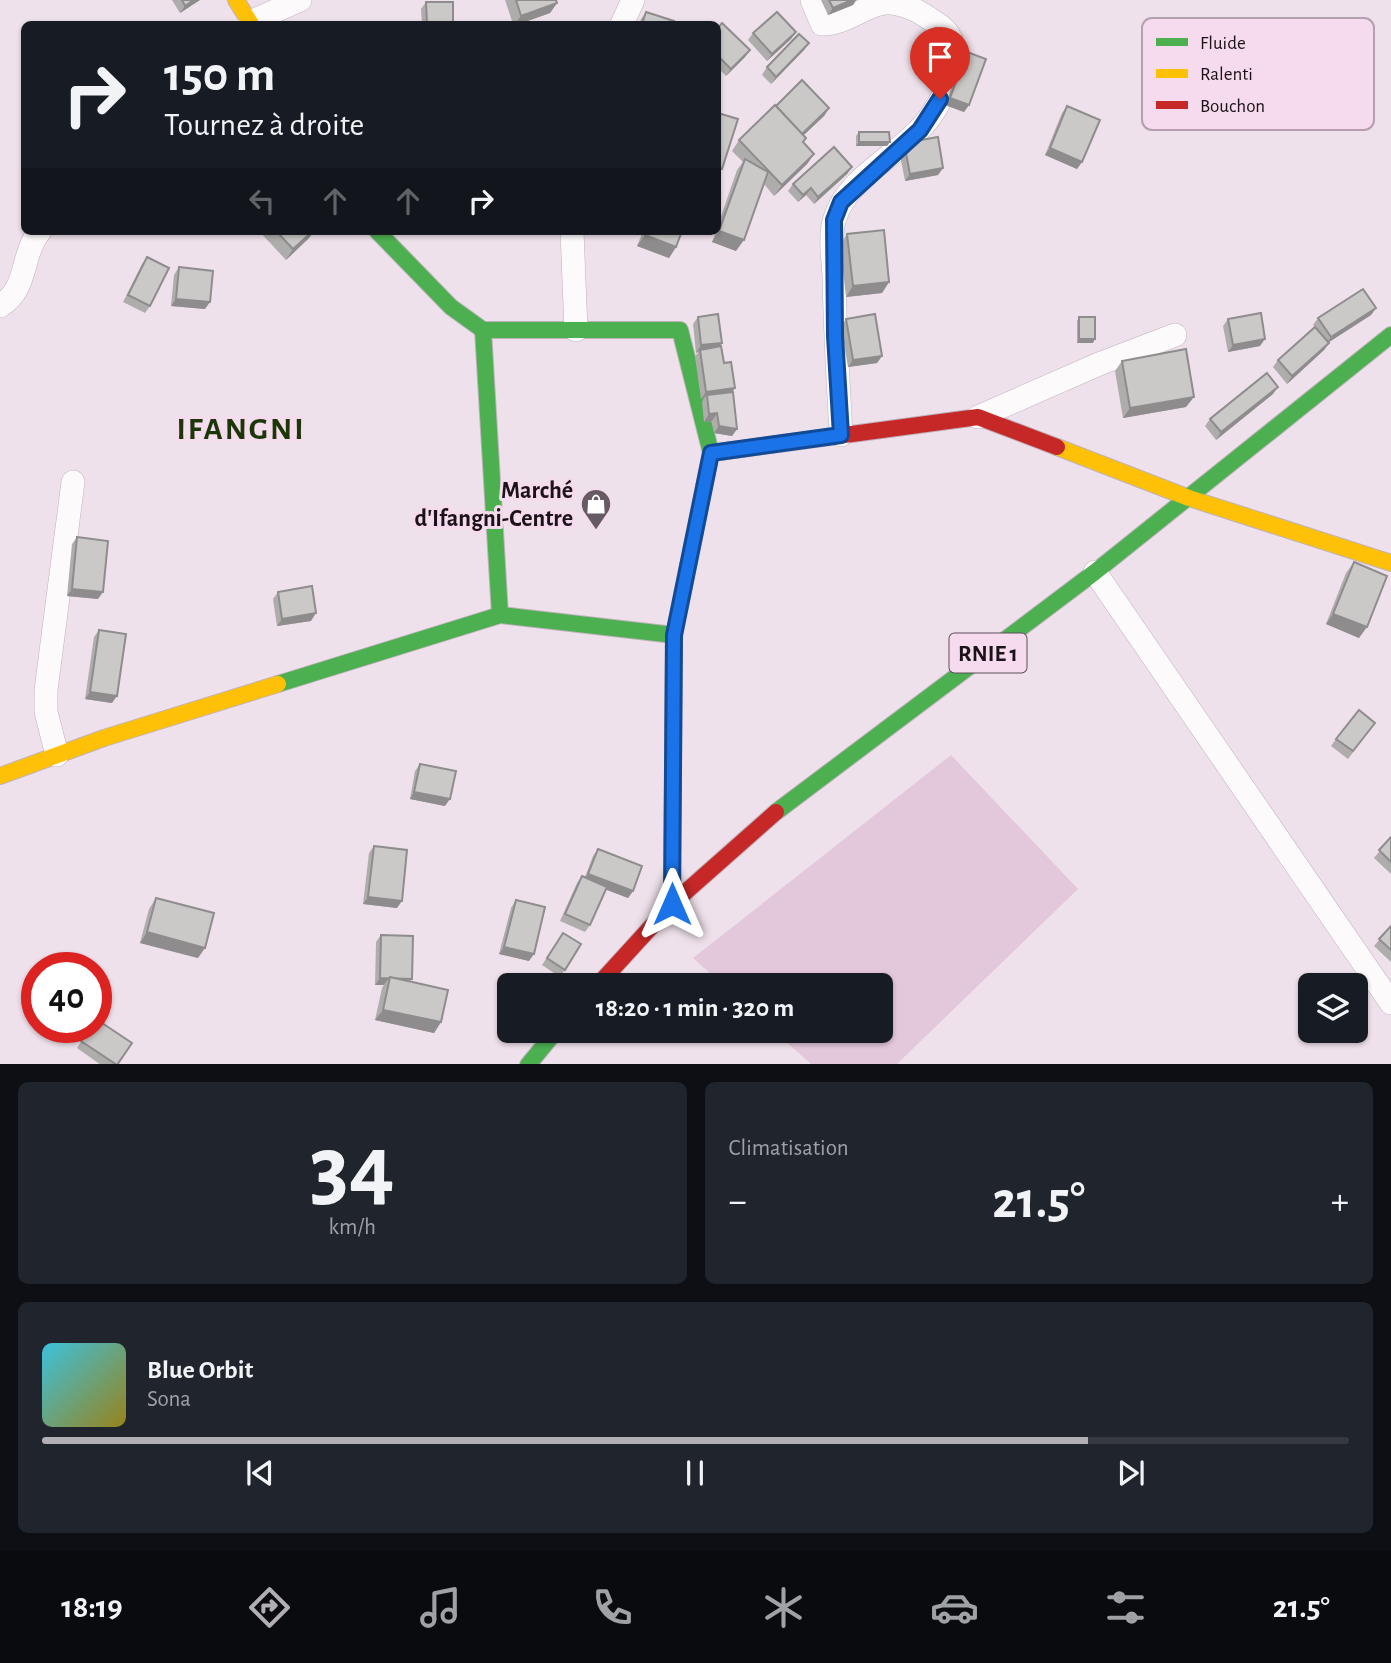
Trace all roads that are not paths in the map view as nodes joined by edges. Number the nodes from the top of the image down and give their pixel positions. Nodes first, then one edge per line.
1 (236, 0) edge
2 (300, 0) edge
3 (634, 0) edge
4 (811, 0) edge
5 (250, 21) edge
6 (255, 21) edge
7 (624, 21) edge
8 (38, 235) edge
9 (381, 235) edge
10 (572, 235) edge
11 (0, 306) edge
12 (484, 330) junction
13 (576, 330) junction
14 (1175, 335) dead end
15 (1391, 335) edge
16 (978, 417) junction
17 (841, 435) junction
18 (711, 453) junction
19 (73, 482) dead end
20 (1189, 498) junction
21 (1391, 563) edge
22 (1095, 572) junction
23 (500, 615) junction
24 (674, 635) junction
25 (57, 755) junction
26 (0, 776) edge
27 (672, 904) junction
28 (609, 973) edge
29 (1391, 1003) edge
30 (546, 1043) edge
31 (529, 1064) edge

1 - 5 main road
2 - 6 street
3 - 7 street
4 - 17 street
8 - 11 street
9 - 12 main road
10 - 13 street
12 - 13 main road
12 - 23 main road
13 - 18 main road
14 - 16 street
15 - 20 main road, RNIE 1
16 - 17 main road
16 - 20 main road
17 - 18 main road
18 - 24 main road
19 - 25 street
20 - 21 main road
20 - 22 main road, RNIE 1
22 - 27 main road, RNIE 1
22 - 29 street
23 - 24 main road
23 - 25 main road
24 - 27 main road
25 - 26 main road
27 - 28 main road, RNIE 1
30 - 31 main road

